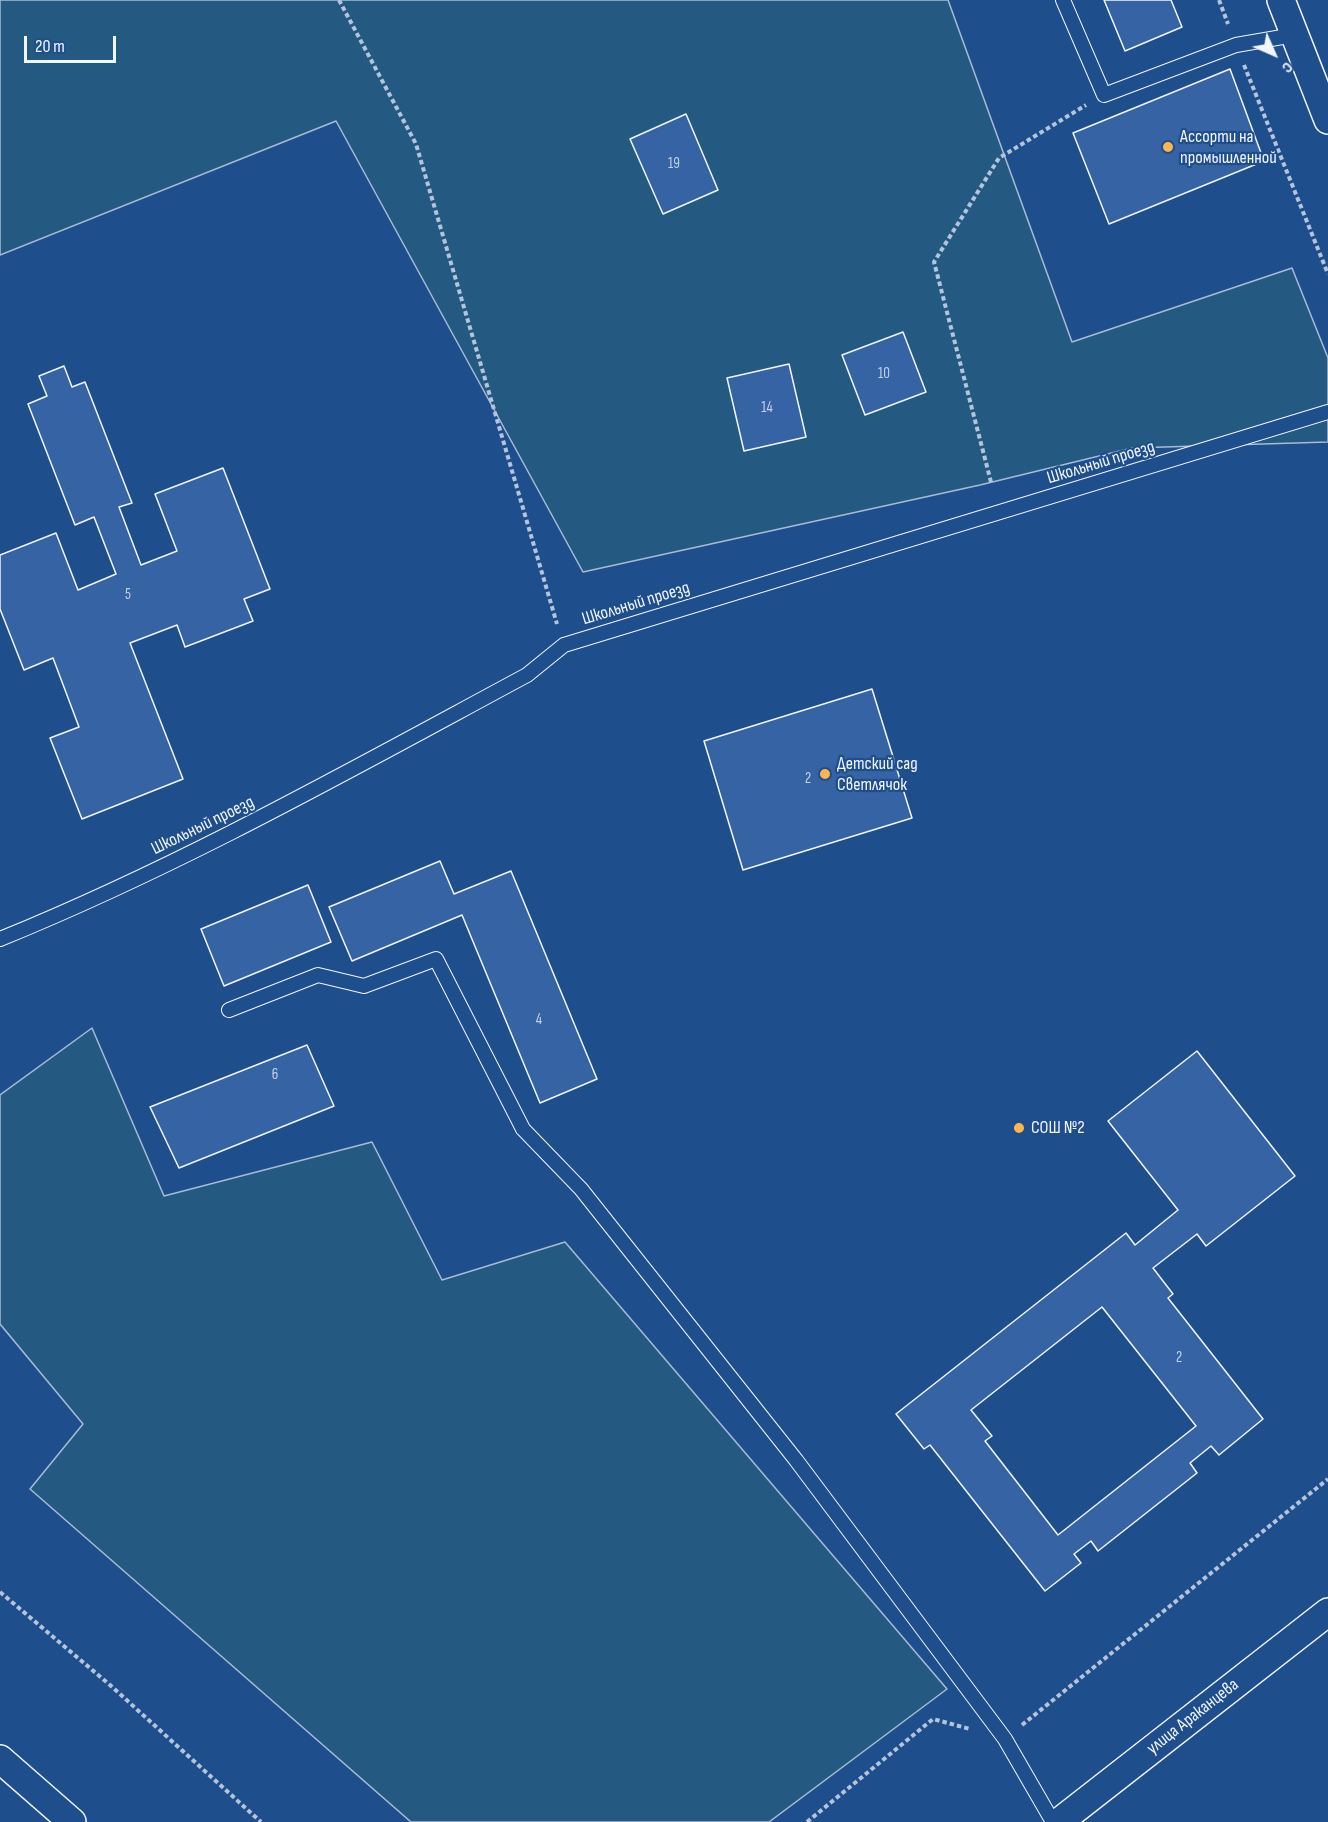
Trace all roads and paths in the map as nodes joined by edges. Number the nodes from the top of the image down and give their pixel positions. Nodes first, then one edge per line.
1 (339, 0) edge
2 (1063, 0) edge
3 (1219, 0) edge
4 (1281, 0) edge
5 (1294, 35) junction
6 (1236, 45) junction
7 (1104, 94) junction
8 (1328, 120) edge
9 (1328, 274) edge
10 (1328, 412) edge
11 (991, 482) dead end
12 (564, 645) junction
13 (0, 939) edge
14 (229, 1010) dead end
15 (1328, 1479) edge
16 (0, 1592) edge
17 (1328, 1612) edge
18 (1005, 1739) junction
19 (0, 1759) edge
20 (72, 1822) edge
21 (261, 1822) edge
22 (807, 1822) edge
23 (1053, 1822) edge
24 (1059, 1822) edge

1 - 12 path
2 - 7 lane
3 - 6 path
4 - 5 street
5 - 6 lane
5 - 8 street
6 - 7 lane
6 - 9 path
7 - 11 path
10 - 12 lane, Школьный проезд
12 - 13 lane, Школьный проезд
14 - 18 lane
15 - 18 path
16 - 21 path
17 - 24 street, улица Араканцева
18 - 22 path
18 - 23 lane
19 - 20 street

